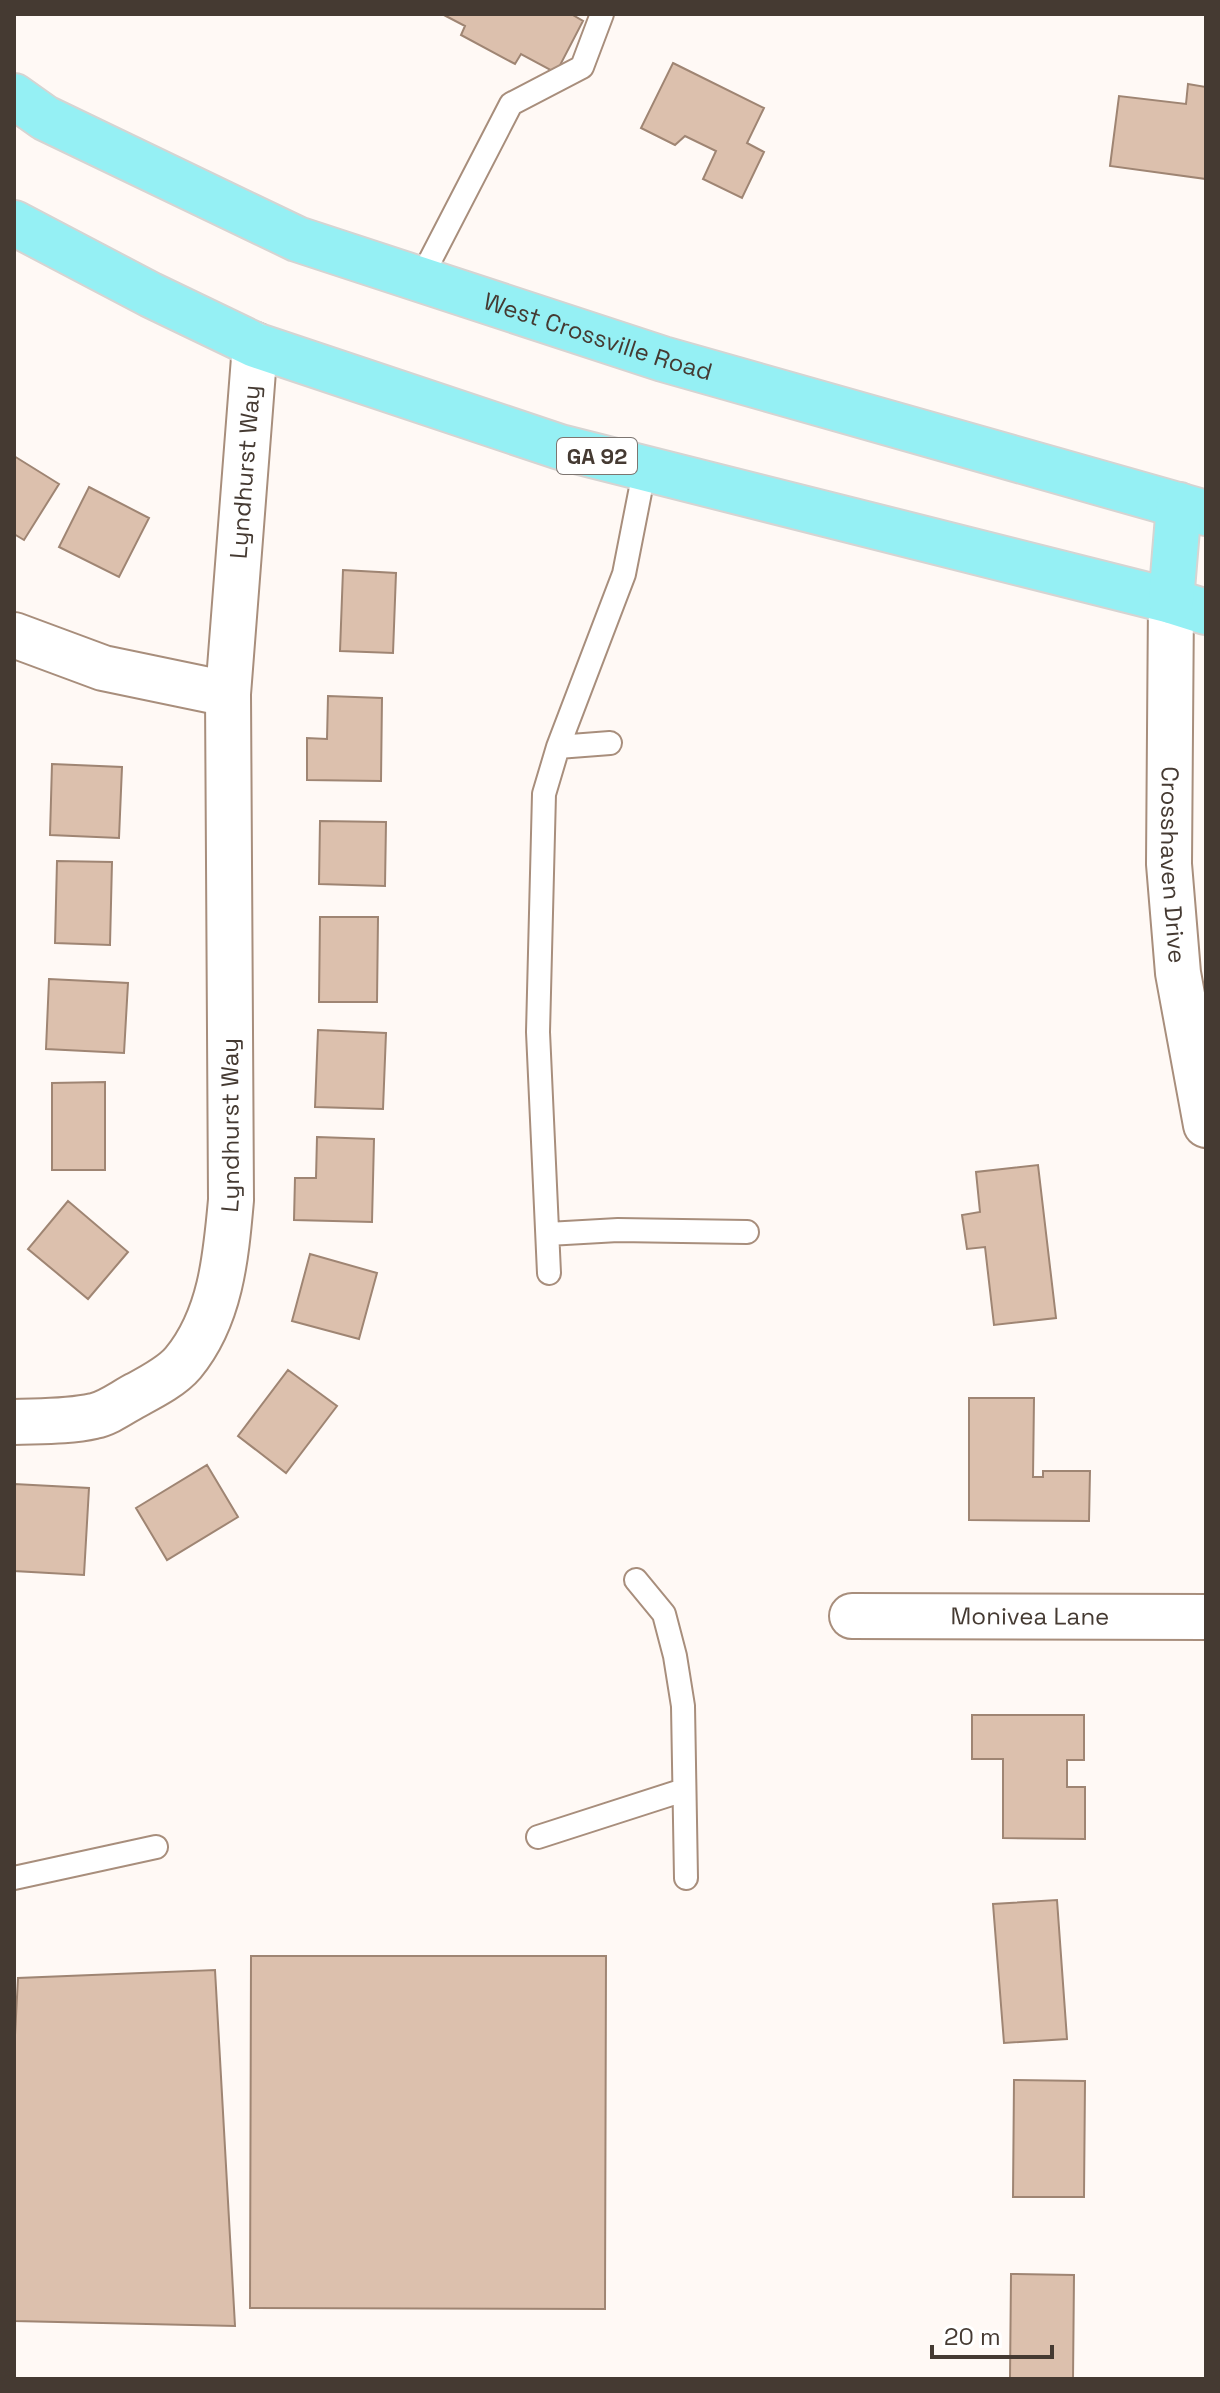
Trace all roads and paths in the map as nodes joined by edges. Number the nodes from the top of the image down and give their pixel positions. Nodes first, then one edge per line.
1 (602, 14) edge
2 (14, 96) edge
3 (14, 223) edge
4 (420, 280) junction
5 (255, 345) junction
6 (645, 467) junction
7 (1192, 509) edge
8 (1188, 606) edge
9 (14, 635) edge
10 (228, 694) junction
11 (610, 743) dead end
12 (558, 747) junction
13 (1206, 1125) edge
14 (747, 1232) dead end
15 (548, 1234) junction
16 (549, 1273) dead end
17 (14, 1422) edge
18 (636, 1580) dead end
19 (852, 1616) dead end
20 (1206, 1617) edge
21 (684, 1790) junction
22 (538, 1837) dead end
23 (156, 1847) dead end
24 (14, 1878) edge
25 (686, 1878) dead end

1 - 4 lane
2 - 4 main road, West Crossville Road
3 - 5 main road, GA 92
4 - 7 main road, West Crossville Road
5 - 6 main road, GA 92
5 - 10 street, Lyndhurst Way
6 - 8 main road, GA 92
6 - 12 lane
7 - 8 main road
8 - 13 street, Crosshaven Drive
9 - 10 street
10 - 17 street, Lyndhurst Way
11 - 12 lane
12 - 15 lane
14 - 15 lane
15 - 16 lane
18 - 21 lane
19 - 20 street, Monivea Lane
21 - 22 lane
21 - 25 lane
23 - 24 lane

